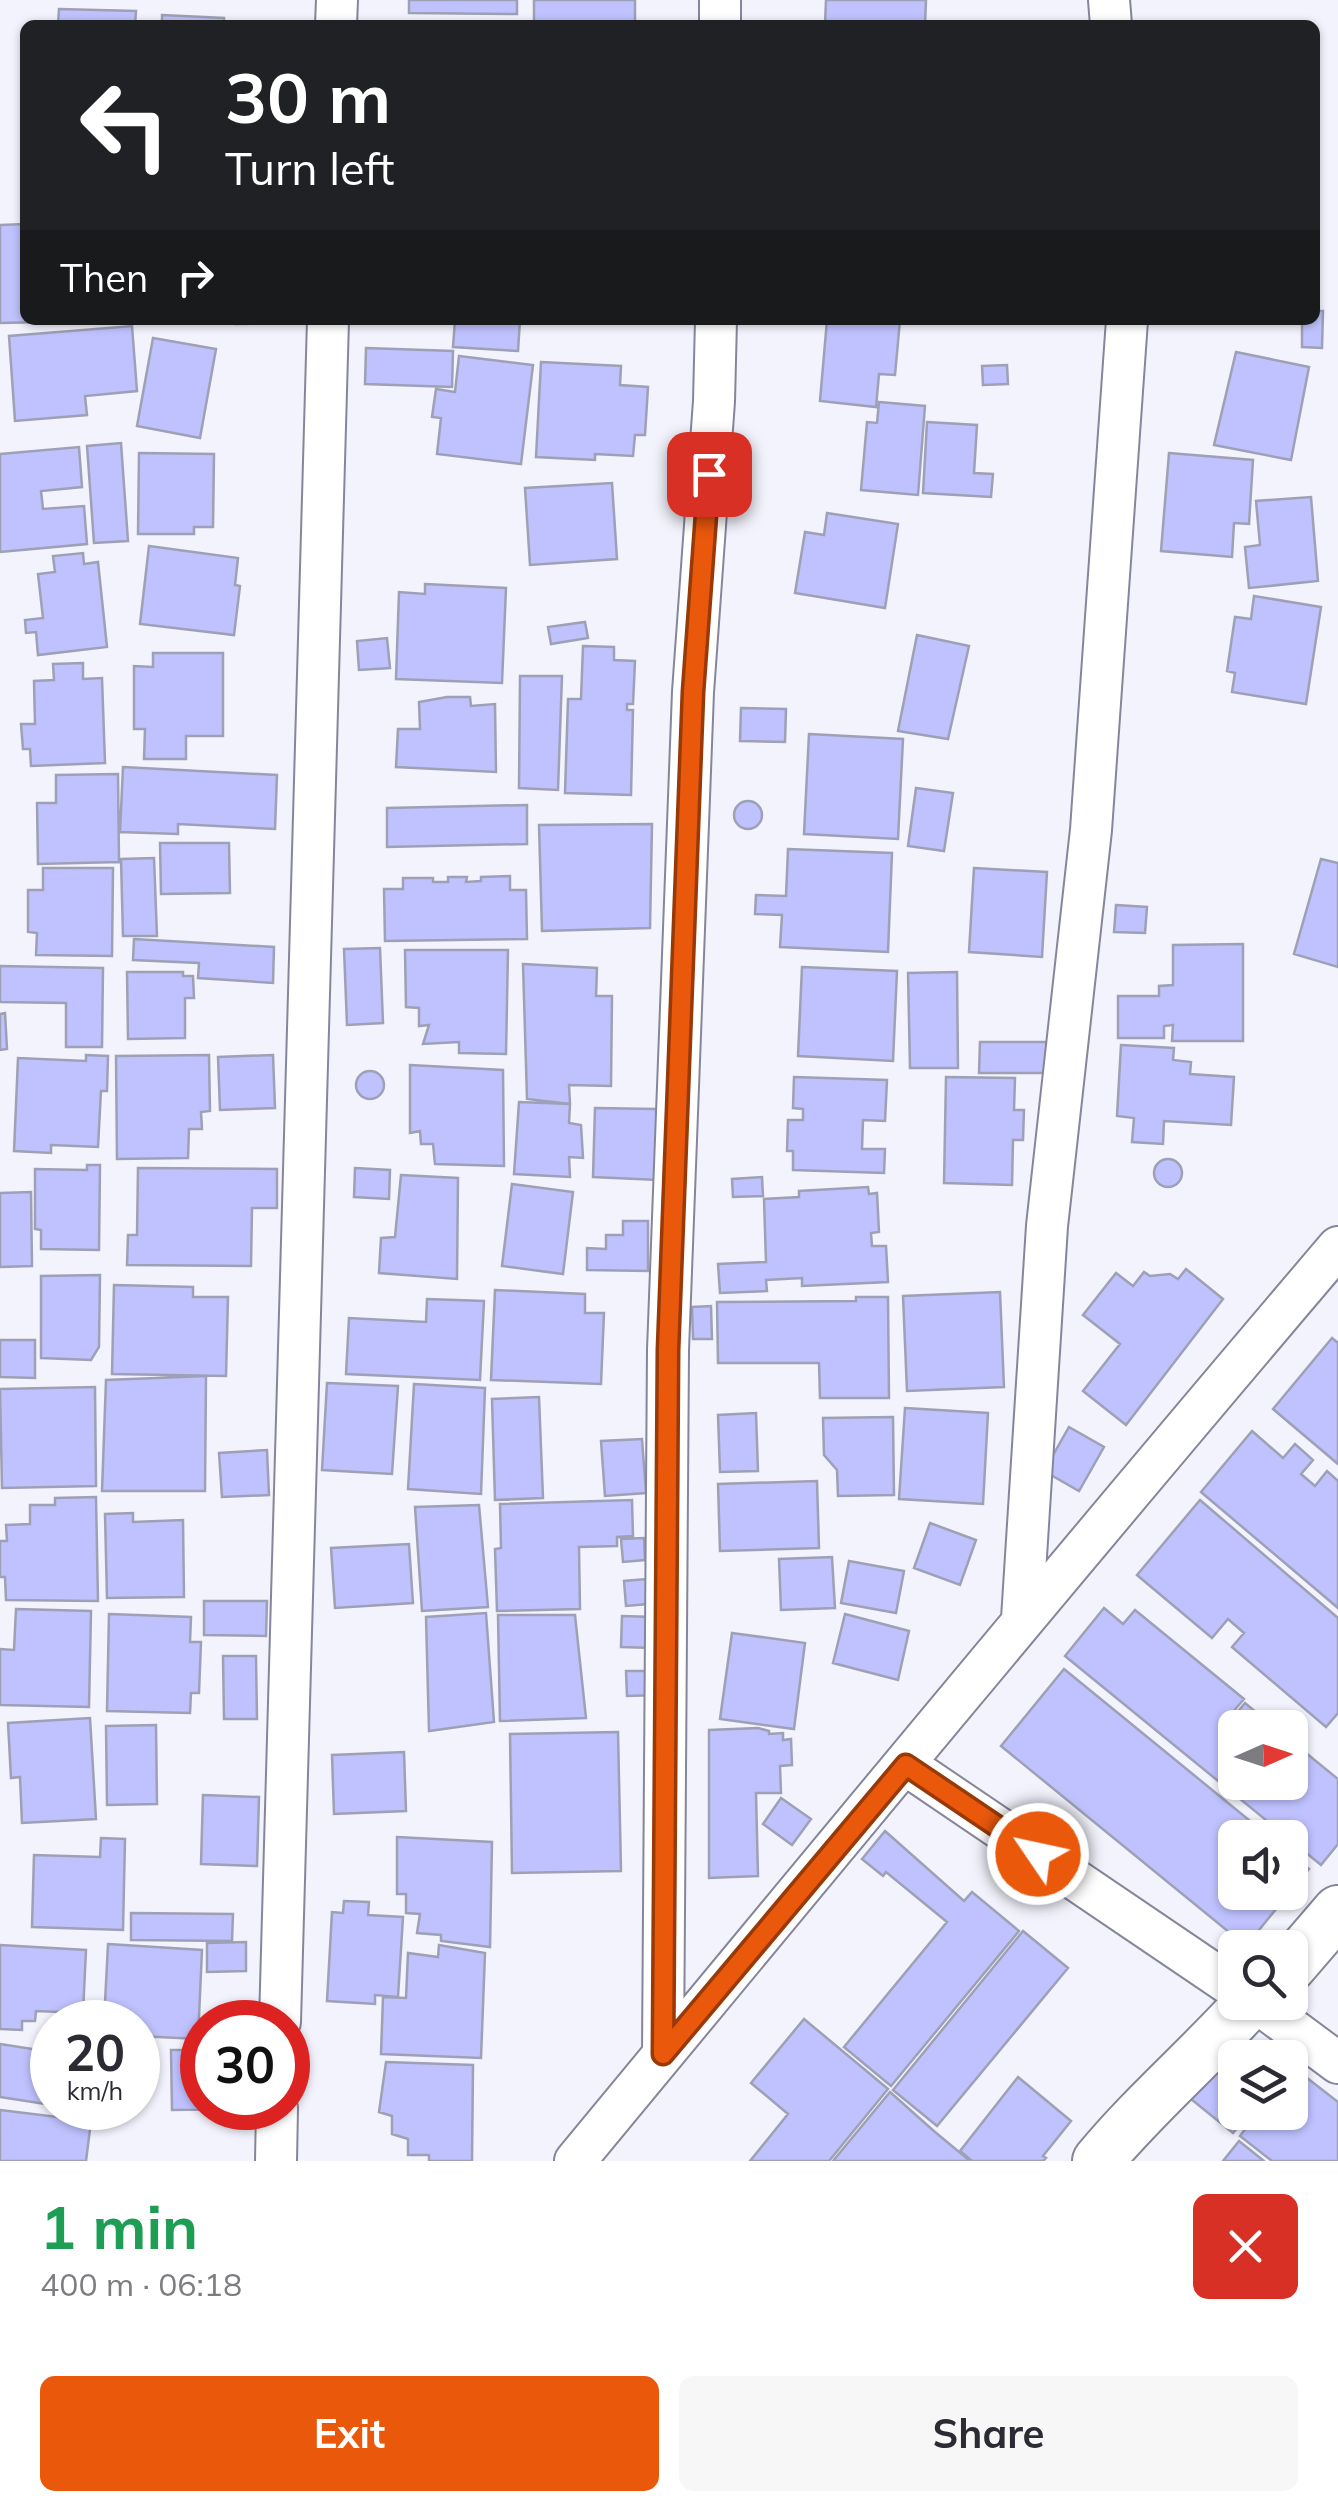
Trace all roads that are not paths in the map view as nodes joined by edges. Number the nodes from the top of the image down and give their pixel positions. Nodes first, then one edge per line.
1 (328, 325) edge
2 (716, 325) edge
3 (1127, 325) edge
4 (1338, 1247) edge
5 (1022, 1619) junction
6 (906, 1765) junction
7 (1338, 1911) edge
8 (1308, 1946) edge
9 (1218, 1976) edge
10 (281, 2000) edge
11 (1236, 2020) edge
12 (1278, 2020) edge
13 (663, 2054) junction
14 (1338, 2063) edge
15 (277, 2130) edge
16 (276, 2161) edge
17 (574, 2161) edge
18 (1098, 2161) edge

1 - 10 street
2 - 13 street
3 - 5 street
4 - 5 street
5 - 6 street
6 - 9 street
6 - 13 street
7 - 8 street
11 - 18 street
12 - 14 street
13 - 17 street
15 - 16 street

